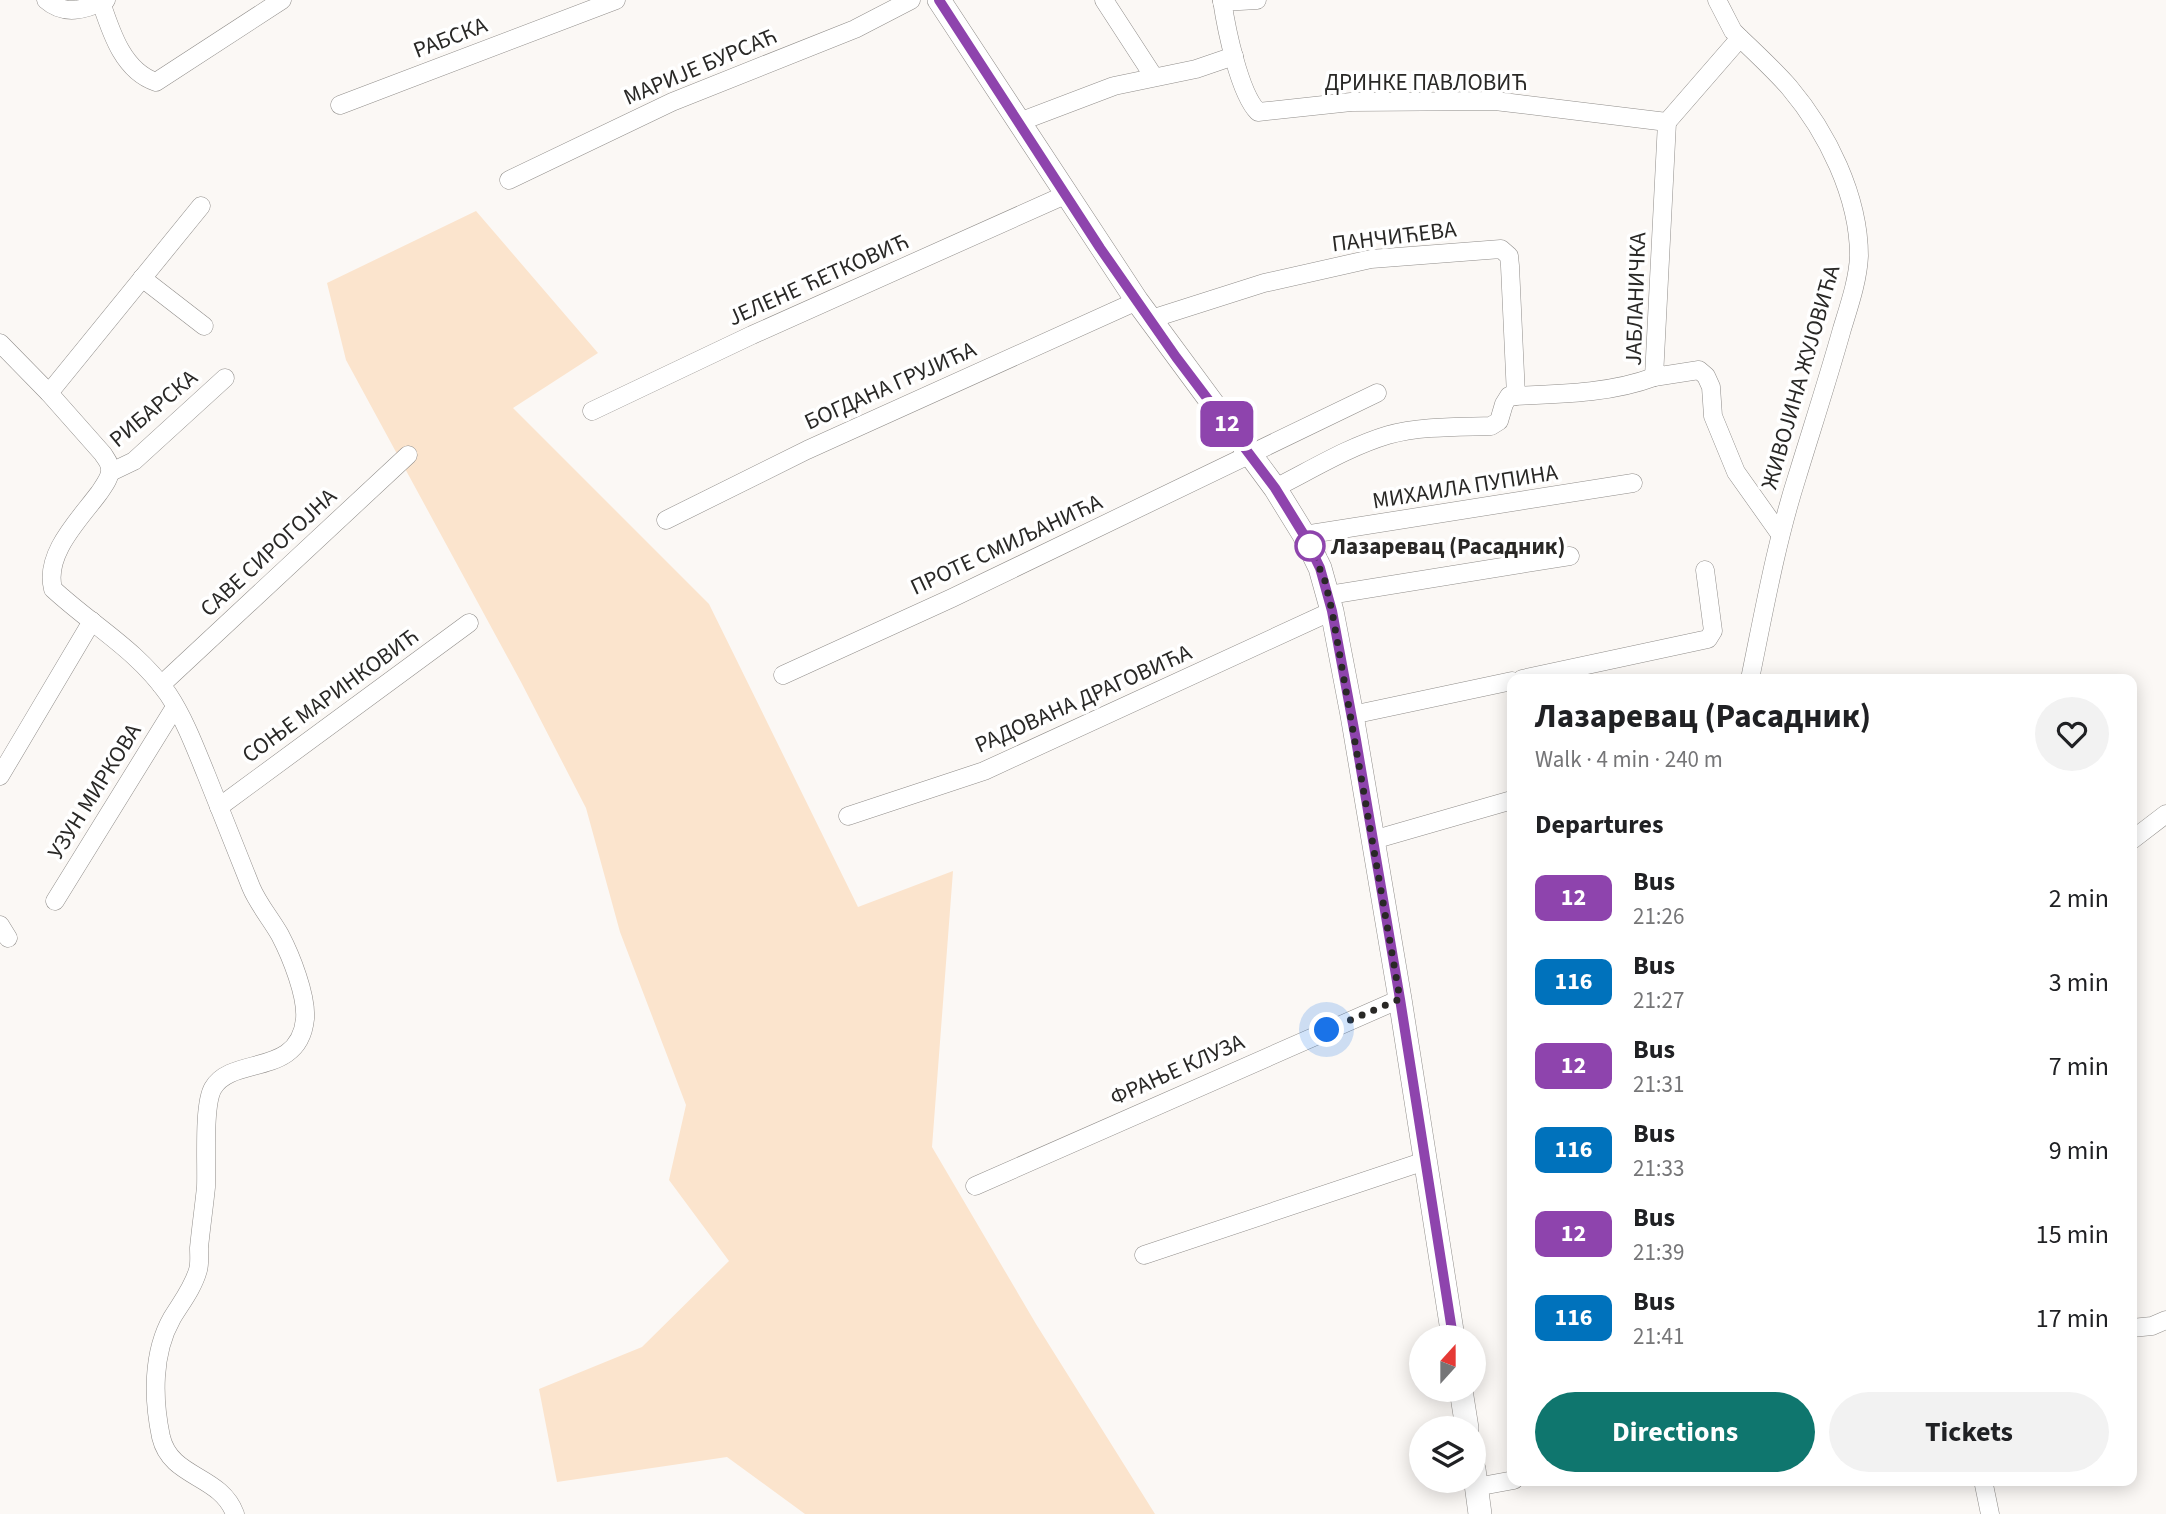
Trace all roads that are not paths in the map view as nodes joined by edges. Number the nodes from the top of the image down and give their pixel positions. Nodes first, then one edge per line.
1 (46, 0) edge
2 (282, 0) edge
3 (616, 0) edge
4 (911, 0) edge
5 (939, 0) edge
6 (1104, 0) edge
7 (1257, 0) edge
8 (1717, 0) edge
9 (103, 1) edge
10 (1222, 1) edge
11 (1740, 38) junction
12 (1234, 56) junction
13 (1154, 77) junction
14 (340, 106) dead end
15 (1019, 122) junction
16 (1667, 122) junction
17 (509, 180) dead end
18 (1065, 195) junction
19 (201, 206) dead end
20 (142, 278) junction
21 (1144, 310) junction
22 (204, 326) dead end
23 (0, 343) edge
24 (1654, 377) junction
25 (225, 378) dead end
26 (48, 393) junction
27 (1377, 393) dead end
28 (1516, 396) junction
29 (592, 411) dead end
30 (1248, 453) junction
31 (408, 455) dead end
32 (111, 472) junction
33 (1633, 483) dead end
34 (1275, 488) junction
35 (666, 520) dead end
36 (1780, 534) junction
37 (1304, 535) junction
38 (1570, 556) dead end
39 (1705, 570) dead end
40 (1331, 603) junction
41 (92, 621) junction
42 (469, 623) dead end
43 (1545, 674) edge
44 (1750, 674) edge
45 (783, 675) dead end
46 (1507, 682) edge
47 (161, 685) junction
48 (175, 707) junction
49 (1352, 715) junction
50 (0, 775) edge
51 (1507, 801) edge
52 (219, 807) junction
53 (2166, 814) edge
54 (848, 816) dead end
55 (2137, 836) edge
56 (1373, 840) junction
57 (55, 901) dead end
58 (1400, 999) junction
59 (1425, 1161) junction
60 (975, 1186) dead end
61 (1143, 1255) dead end
62 (2166, 1321) edge
63 (1451, 1325) edge
64 (2137, 1327) edge
65 (1486, 1479) edge
66 (1507, 1480) edge
67 (1984, 1486) edge
68 (1477, 1493) edge
69 (235, 1514) edge
70 (1480, 1514) edge
71 (1990, 1514) edge

1 - 9 street
2 - 9 street
3 - 14 street, РАБСКА
4 - 17 street, МАРИЈЕ БУРСАЋ
5 - 15 street
6 - 13 street
7 - 10 street
8 - 11 street
10 - 12 street, ДРИНКЕ ПАВЛОВИЋ
11 - 16 street
11 - 36 street, ЖИВОЈИНА ЖУЈОВИЋА
12 - 13 street
12 - 16 street, ДРИНКЕ ПАВЛОВИЋ
13 - 15 street
15 - 18 street
16 - 24 street, ЈАБЛАНИЧКА
18 - 21 street
18 - 29 street, ЈЕЛЕНЕ ЋЕТКОВИЋ
19 - 20 street
20 - 22 street
20 - 26 street
21 - 28 street, ПАНЧИЋЕВА
21 - 30 street
21 - 35 street, БОГДАНА ГРУЈИЋА
23 - 26 street
24 - 28 street
24 - 36 street, ЈАБЛАНИЧКА
25 - 32 street, РИБАРСКА
26 - 32 street
27 - 30 street, ПРОТЕ СМИЉАНИЋА
28 - 34 street
30 - 34 street
30 - 45 street, ПРОТЕ СМИЉАНИЋА
31 - 47 street, САВЕ СИРОГОЈНА
32 - 41 street
33 - 37 street, МИХАИЛА ПУПИНА
34 - 37 street
36 - 44 street, ЖИВОЈИНА ЖУЈОВИЋА
37 - 40 street
38 - 40 street, РАДОВАНА ДРАГОВИЋА
39 - 43 street
40 - 49 street
40 - 54 street, РАДОВАНА ДРАГОВИЋА
41 - 47 street
41 - 50 street
42 - 52 street, СОЊЕ МАРИНКОВИЋ
46 - 49 street
47 - 48 street
48 - 52 street
48 - 57 street, УЗУН МИРКОВА
49 - 56 street
51 - 56 street
52 - 69 street
53 - 55 street
56 - 58 street
58 - 59 street
58 - 60 street, ФРАЊЕ КЛУЗА
59 - 61 street
59 - 63 street
62 - 64 street
65 - 66 street
67 - 71 street
68 - 70 street

